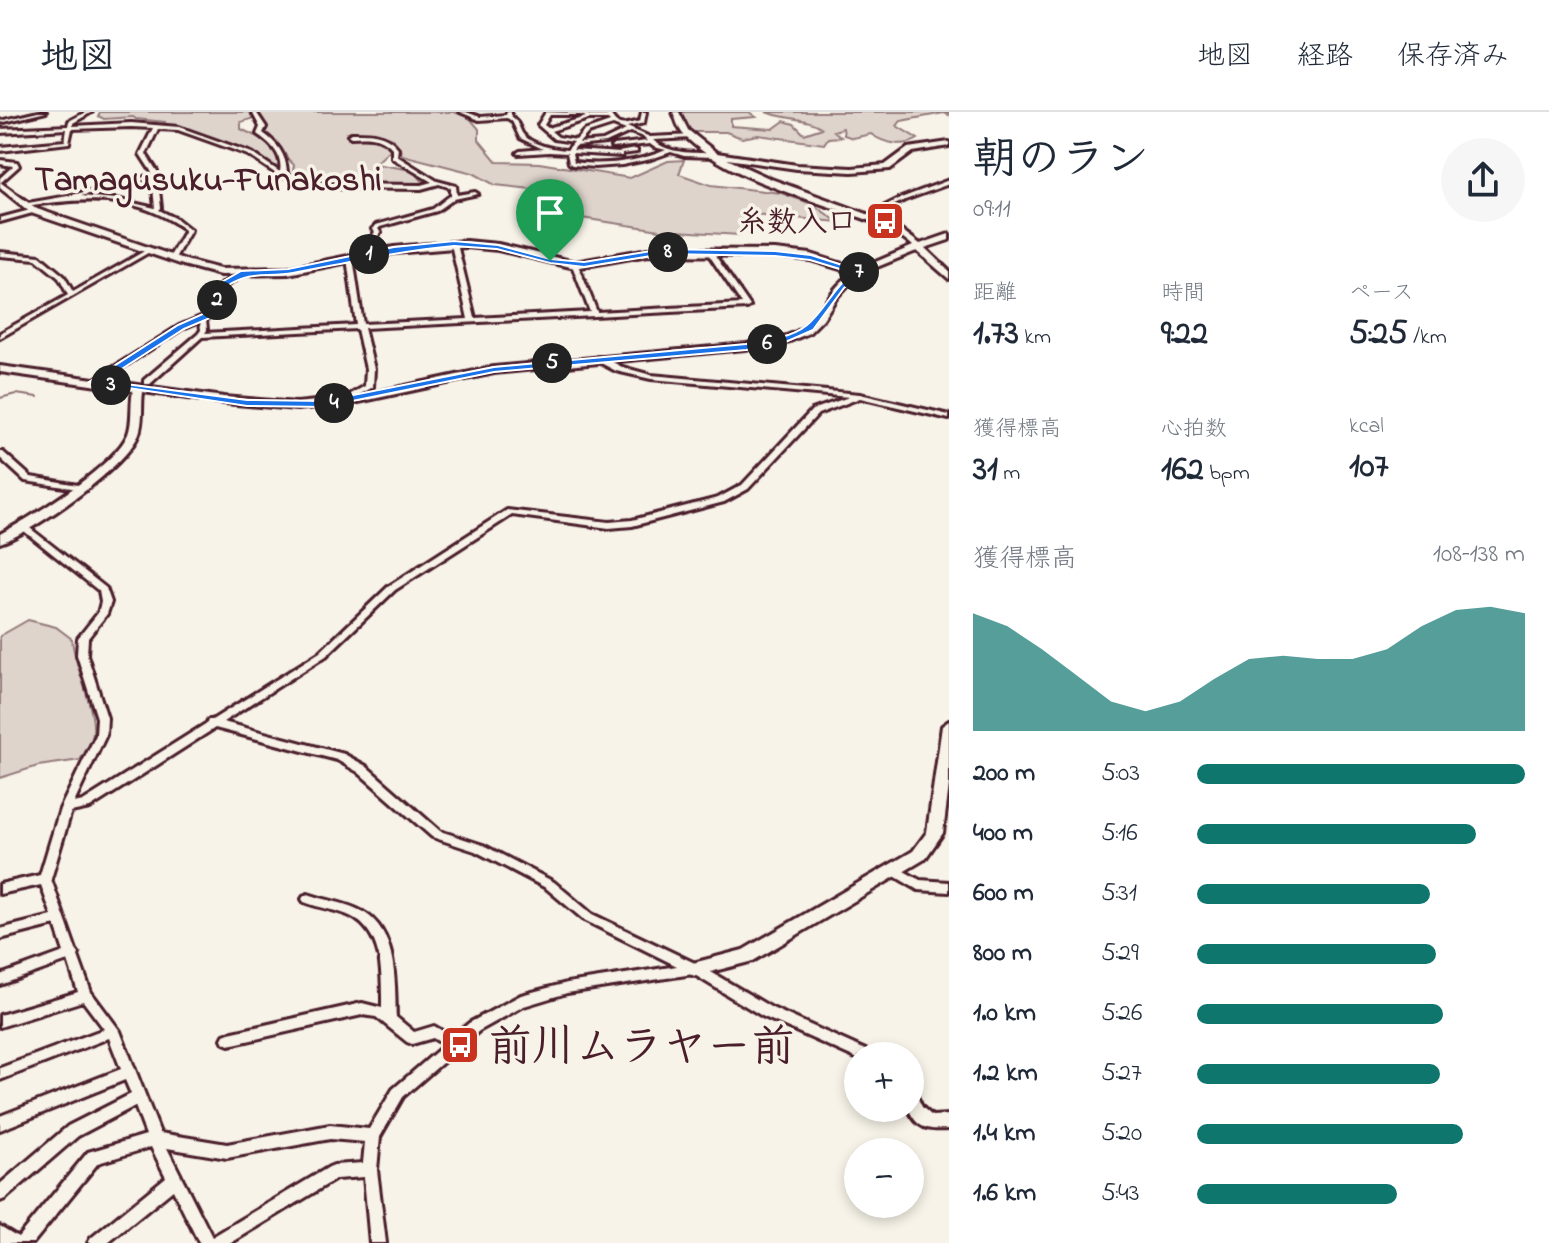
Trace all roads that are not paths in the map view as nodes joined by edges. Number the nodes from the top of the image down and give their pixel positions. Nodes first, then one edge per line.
1 (44, 112) edge
2 (90, 112) edge
3 (254, 112) edge
4 (462, 112) edge
5 (492, 112) edge
6 (549, 112) edge
7 (644, 112) edge
8 (676, 112) edge
9 (508, 114) edge
10 (469, 115) junction
11 (590, 117) junction
12 (610, 117) edge
13 (0, 122) edge
14 (580, 122) junction
15 (622, 127) junction
16 (156, 128) junction
17 (67, 129) junction
18 (630, 130) junction
19 (0, 131) edge
20 (550, 132) junction
21 (585, 133) junction
22 (521, 134) junction
23 (351, 135) dead end
24 (692, 136) junction
25 (650, 140) junction
26 (604, 142) junction
27 (949, 144) edge
28 (573, 145) junction
29 (614, 147) junction
30 (0, 149) edge
31 (549, 150) junction
32 (671, 150) junction
33 (635, 151) dead end
34 (520, 153) dead end
35 (714, 155) junction
36 (620, 157) junction
37 (0, 162) edge
38 (280, 174) junction
39 (154, 176) junction
40 (0, 182) edge
41 (435, 182) junction
42 (949, 182) edge
43 (475, 194) dead end
44 (453, 197) junction
45 (68, 198) junction
46 (25, 204) junction
47 (158, 208) junction
48 (34, 211) junction
49 (0, 220) edge
50 (889, 225) junction
51 (949, 237) edge
52 (454, 244) junction
53 (918, 248) junction
54 (150, 250) junction
55 (710, 252) junction
56 (0, 254) edge
57 (369, 254) junction
58 (172, 258) junction
59 (350, 258) junction
60 (575, 265) junction
61 (860, 272) junction
62 (241, 274) junction
63 (949, 276) edge
64 (71, 295) junction
65 (594, 314) junction
66 (203, 319) junction
67 (472, 320) junction
68 (360, 327) junction
69 (200, 335) junction
70 (0, 336) edge
71 (600, 359) junction
72 (0, 369) edge
73 (94, 382) junction
74 (143, 385) junction
75 (860, 396) junction
76 (354, 400) junction
77 (949, 417) edge
78 (0, 454) edge
79 (78, 487) junction
80 (9, 533) edge
81 (212, 723) junction
82 (949, 726) edge
83 (66, 809) junction
84 (895, 871) junction
85 (45, 879) junction
86 (949, 887) edge
87 (0, 889) edge
88 (308, 899) dead end
89 (58, 919) junction
90 (0, 934) edge
91 (73, 954) junction
92 (695, 969) junction
93 (0, 980) edge
94 (86, 995) junction
95 (389, 1018) junction
96 (0, 1021) edge
97 (113, 1031) junction
98 (229, 1039) dead end
99 (454, 1044) junction
100 (844, 1047) edge
101 (129, 1072) junction
102 (0, 1074) edge
103 (139, 1097) junction
104 (924, 1118) edge
105 (949, 1122) edge
106 (0, 1123) edge
107 (373, 1136) junction
108 (155, 1139) junction
109 (370, 1170) junction
110 (175, 1179) junction
111 (0, 1194) edge
112 (0, 1234) edge
113 (14, 1243) edge
114 (23, 1243) edge
115 (96, 1243) edge
116 (207, 1243) edge
117 (217, 1243) edge
118 (378, 1243) edge

1 - 13 street
2 - 17 street
3 - 38 street
4 - 10 street
5 - 10 street
6 - 11 street
6 - 14 street
6 - 20 street
7 - 15 street
8 - 24 street
9 - 10 street
9 - 22 street
11 - 12 street
11 - 14 street
12 - 15 street
12 - 21 street
14 - 20 street
15 - 18 street
16 - 17 street
16 - 38 street
16 - 39 street
17 - 19 street
17 - 30 street
18 - 25 street
18 - 26 street
20 - 21 street
20 - 22 street
20 - 28 street
21 - 28 street
22 - 31 street
23 - 41 street
24 - 25 street
24 - 35 street
25 - 29 street
25 - 32 street
26 - 28 street
26 - 29 street
27 - 35 street
28 - 31 street
28 - 36 street
28 - 36 street
29 - 36 street
31 - 34 street
32 - 35 street
32 - 36 street
33 - 36 street
35 - 50 street
37 - 40 street
38 - 41 street
39 - 45 street
39 - 47 street
40 - 46 street
41 - 44 street
42 - 50 street
43 - 44 street
44 - 57 street
45 - 46 street
45 - 47 street
46 - 48 street
47 - 58 street
48 - 49 street
48 - 54 street
50 - 53 street
51 - 53 street
52 - 57 street
52 - 60 street
52 - 67 street
53 - 61 street
53 - 63 street
54 - 58 street
54 - 64 street
55 - 60 street
55 - 61 street
55 - 65 street
56 - 64 street
57 - 59 street
58 - 62 street
59 - 62 street
59 - 68 street
60 - 65 street
61 - 71 street
62 - 66 street
64 - 70 street
65 - 67 street
66 - 69 street
66 - 73 street
67 - 68 street
68 - 69 street
68 - 76 street
69 - 74 street
71 - 75 street
71 - 76 street
72 - 73 street
73 - 74 street
74 - 76 street
74 - 79 street
75 - 77 street
75 - 81 street
78 - 79 street
79 - 80 street
80 - 83 street
81 - 83 street
81 - 92 street
82 - 84 street
83 - 85 street
84 - 86 street
84 - 92 street
85 - 87 street
85 - 89 street
88 - 95 street
89 - 90 street
89 - 91 street
91 - 93 street
91 - 94 street
92 - 99 street
92 - 100 street
94 - 96 street
94 - 97 street
95 - 98 street
95 - 99 street
97 - 101 street
97 - 102 street
99 - 107 street
101 - 103 street
101 - 106 street
103 - 108 street
103 - 111 street
104 - 105 street
107 - 108 street
107 - 109 street
108 - 110 street
108 - 114 street
109 - 117 street
109 - 118 street
110 - 115 street
110 - 116 street
112 - 113 street

